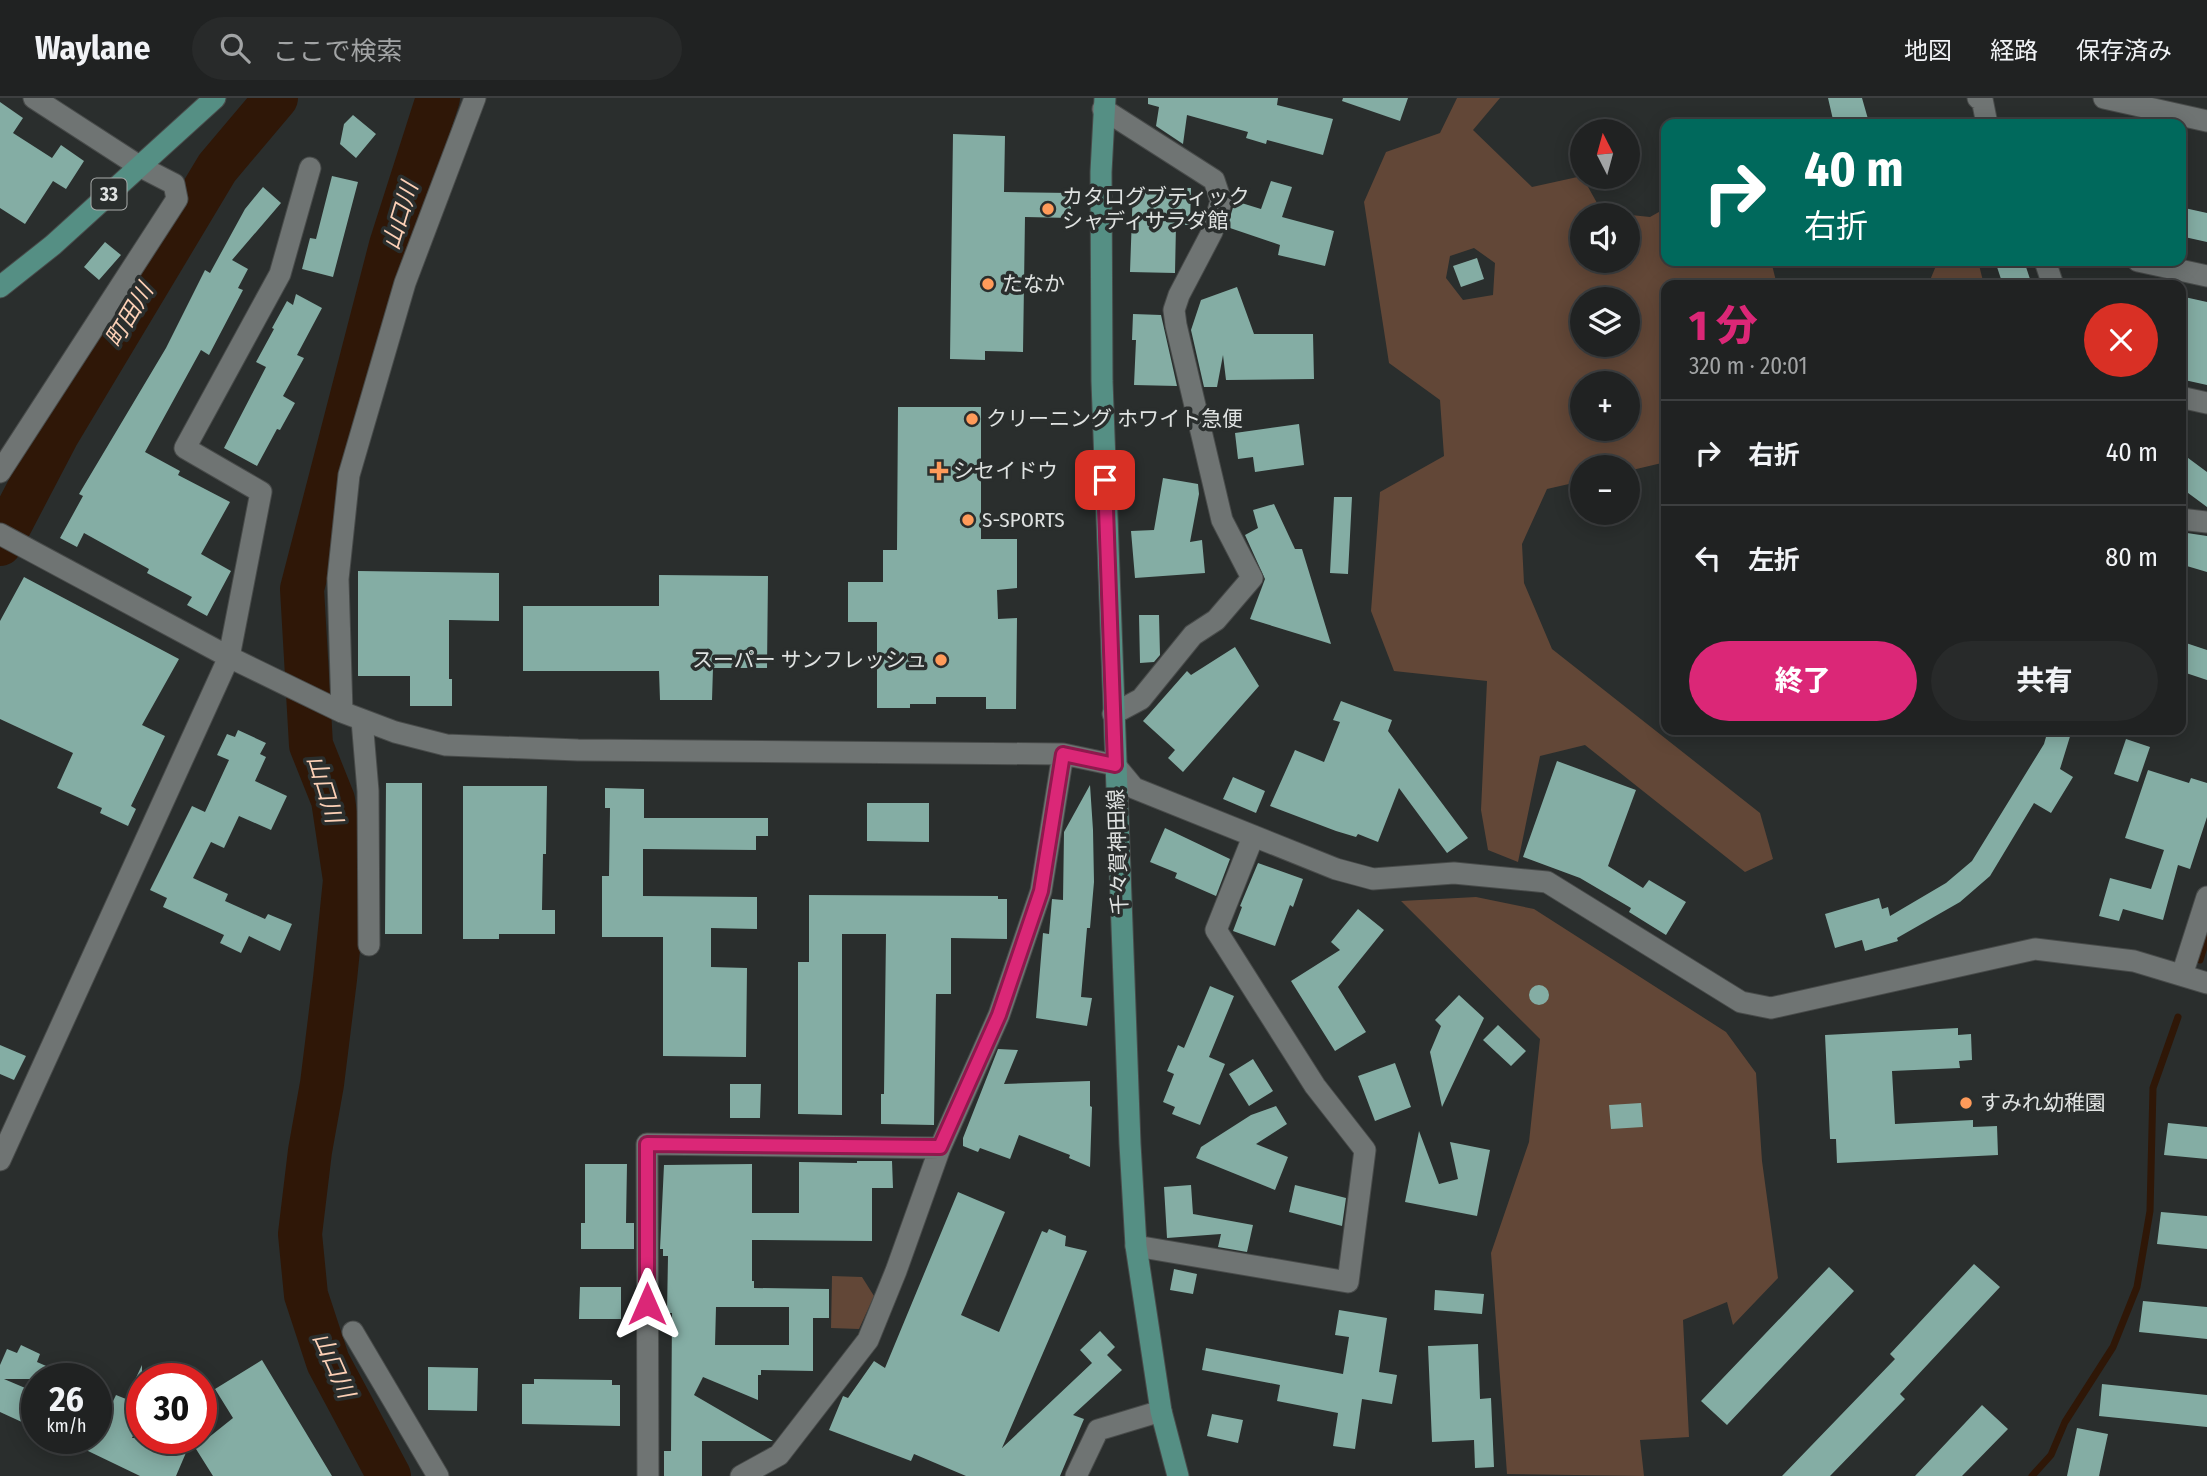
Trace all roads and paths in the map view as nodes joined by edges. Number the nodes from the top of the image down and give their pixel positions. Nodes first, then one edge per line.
1 (34, 98) edge
2 (215, 98) edge
3 (475, 98) edge
4 (1978, 98) edge
5 (2104, 98) edge
6 (1104, 103) edge
7 (1986, 119) edge
8 (2207, 121) edge
9 (139, 166) junction
10 (310, 168) dead end
11 (2161, 266) edge
12 (2207, 276) edge
13 (0, 287) edge
14 (2186, 398) edge
15 (2207, 403) edge
16 (0, 472) edge
17 (2186, 520) edge
18 (2207, 522) edge
19 (0, 534) edge
20 (229, 657) junction
21 (1113, 714) junction
22 (352, 716) junction
23 (1063, 754) junction
24 (1115, 765) junction
25 (1253, 837) junction
26 (2207, 897) edge
27 (369, 945) dead end
28 (2182, 975) junction
29 (2207, 983) edge
30 (940, 1147) junction
31 (0, 1160) edge
32 (1136, 1246) junction
33 (353, 1332) dead end
34 (1161, 1411) junction
35 (438, 1476) edge
36 (648, 1476) edge
37 (741, 1476) edge
38 (1076, 1476) edge
39 (1178, 1476) edge

1 - 9 street
2 - 9 main road, 33
3 - 22 street
4 - 7 street
5 - 8 street
6 - 21 main road, 千々賀神田線
6 - 21 street
9 - 13 main road, 33
9 - 16 street
10 - 20 street
11 - 12 street
14 - 15 street
17 - 18 street
19 - 20 street
20 - 22 street
20 - 31 street
21 - 24 main road, 千々賀神田線
22 - 23 street
22 - 27 street
23 - 24 street
23 - 30 street
24 - 25 street
24 - 32 main road, 千々賀神田線
25 - 28 street
25 - 32 street
26 - 28 street
28 - 29 street
30 - 36 street
30 - 37 street
32 - 34 main road, 千々賀神田線
33 - 35 street
34 - 38 street
34 - 39 main road, 千々賀神田線

